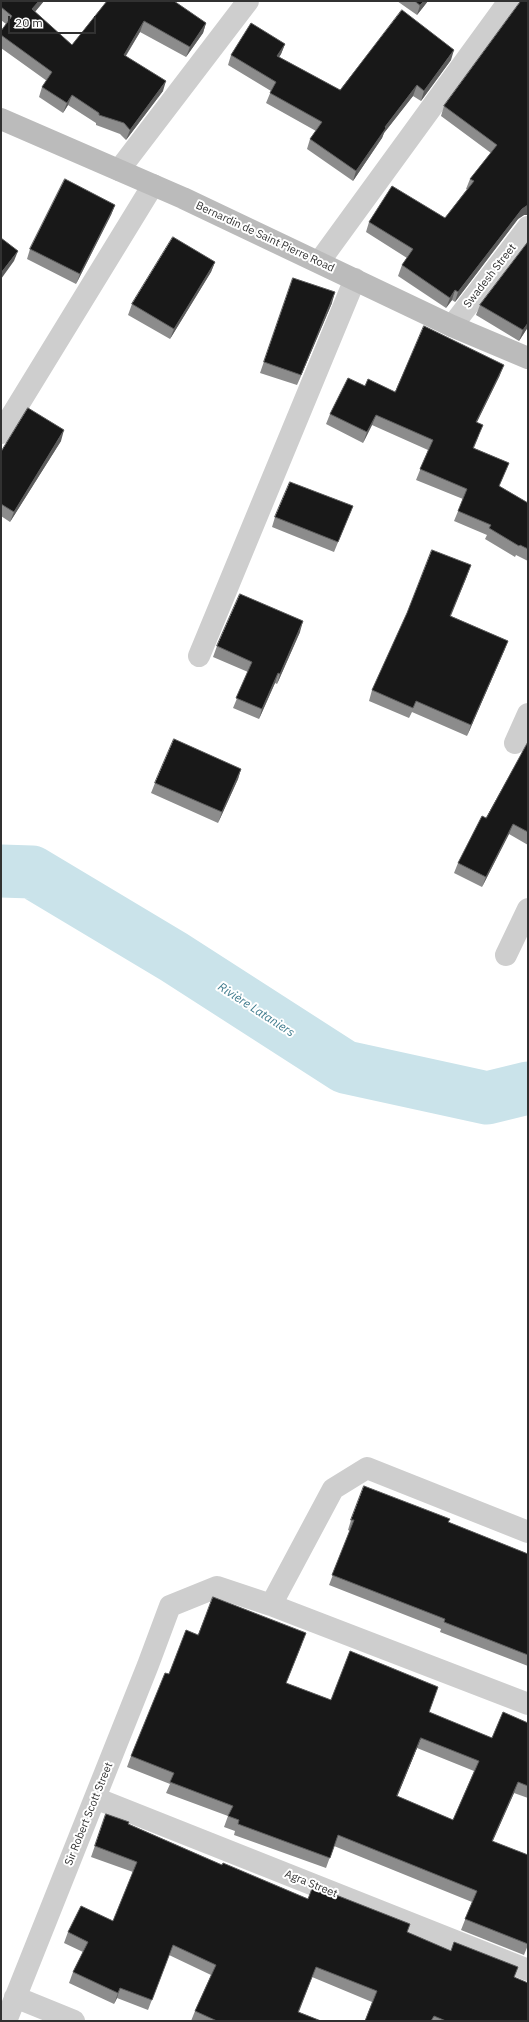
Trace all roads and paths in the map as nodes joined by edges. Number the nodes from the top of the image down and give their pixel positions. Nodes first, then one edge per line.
1 (248, 1) edge
2 (509, 1) edge
3 (1, 119) edge
4 (119, 170) junction
5 (153, 185) junction
6 (528, 227) edge
7 (319, 262) junction
8 (355, 279) junction
9 (452, 326) junction
10 (528, 358) edge
11 (1, 433) edge
12 (199, 656) dead end
13 (528, 714) edge
14 (515, 743) dead end
15 (528, 909) edge
16 (506, 954) dead end
17 (528, 1532) edge
18 (271, 1605) junction
19 (528, 1704) edge
20 (95, 1798) junction
21 (528, 1970) edge
22 (15, 1997) junction
23 (6, 2021) edge
24 (74, 2021) edge

1 - 4 street
2 - 7 street
3 - 4 main road, Bernardin de Saint Pierre Road
4 - 5 main road, Bernardin de Saint Pierre Road
5 - 7 main road, Bernardin de Saint Pierre Road
5 - 11 street
6 - 9 street, Swadesh Street
7 - 8 main road, Bernardin de Saint Pierre Road
8 - 9 main road, Bernardin de Saint Pierre Road
8 - 12 street
9 - 10 main road, Bernardin de Saint Pierre Road
13 - 14 street
15 - 16 street
17 - 18 street
18 - 19 street
18 - 20 street, Sir Robert Scott Street
20 - 21 street, Agra Street
20 - 22 street, Sir Robert Scott Street
22 - 23 street, Sir Robert Scott Street
22 - 24 street

